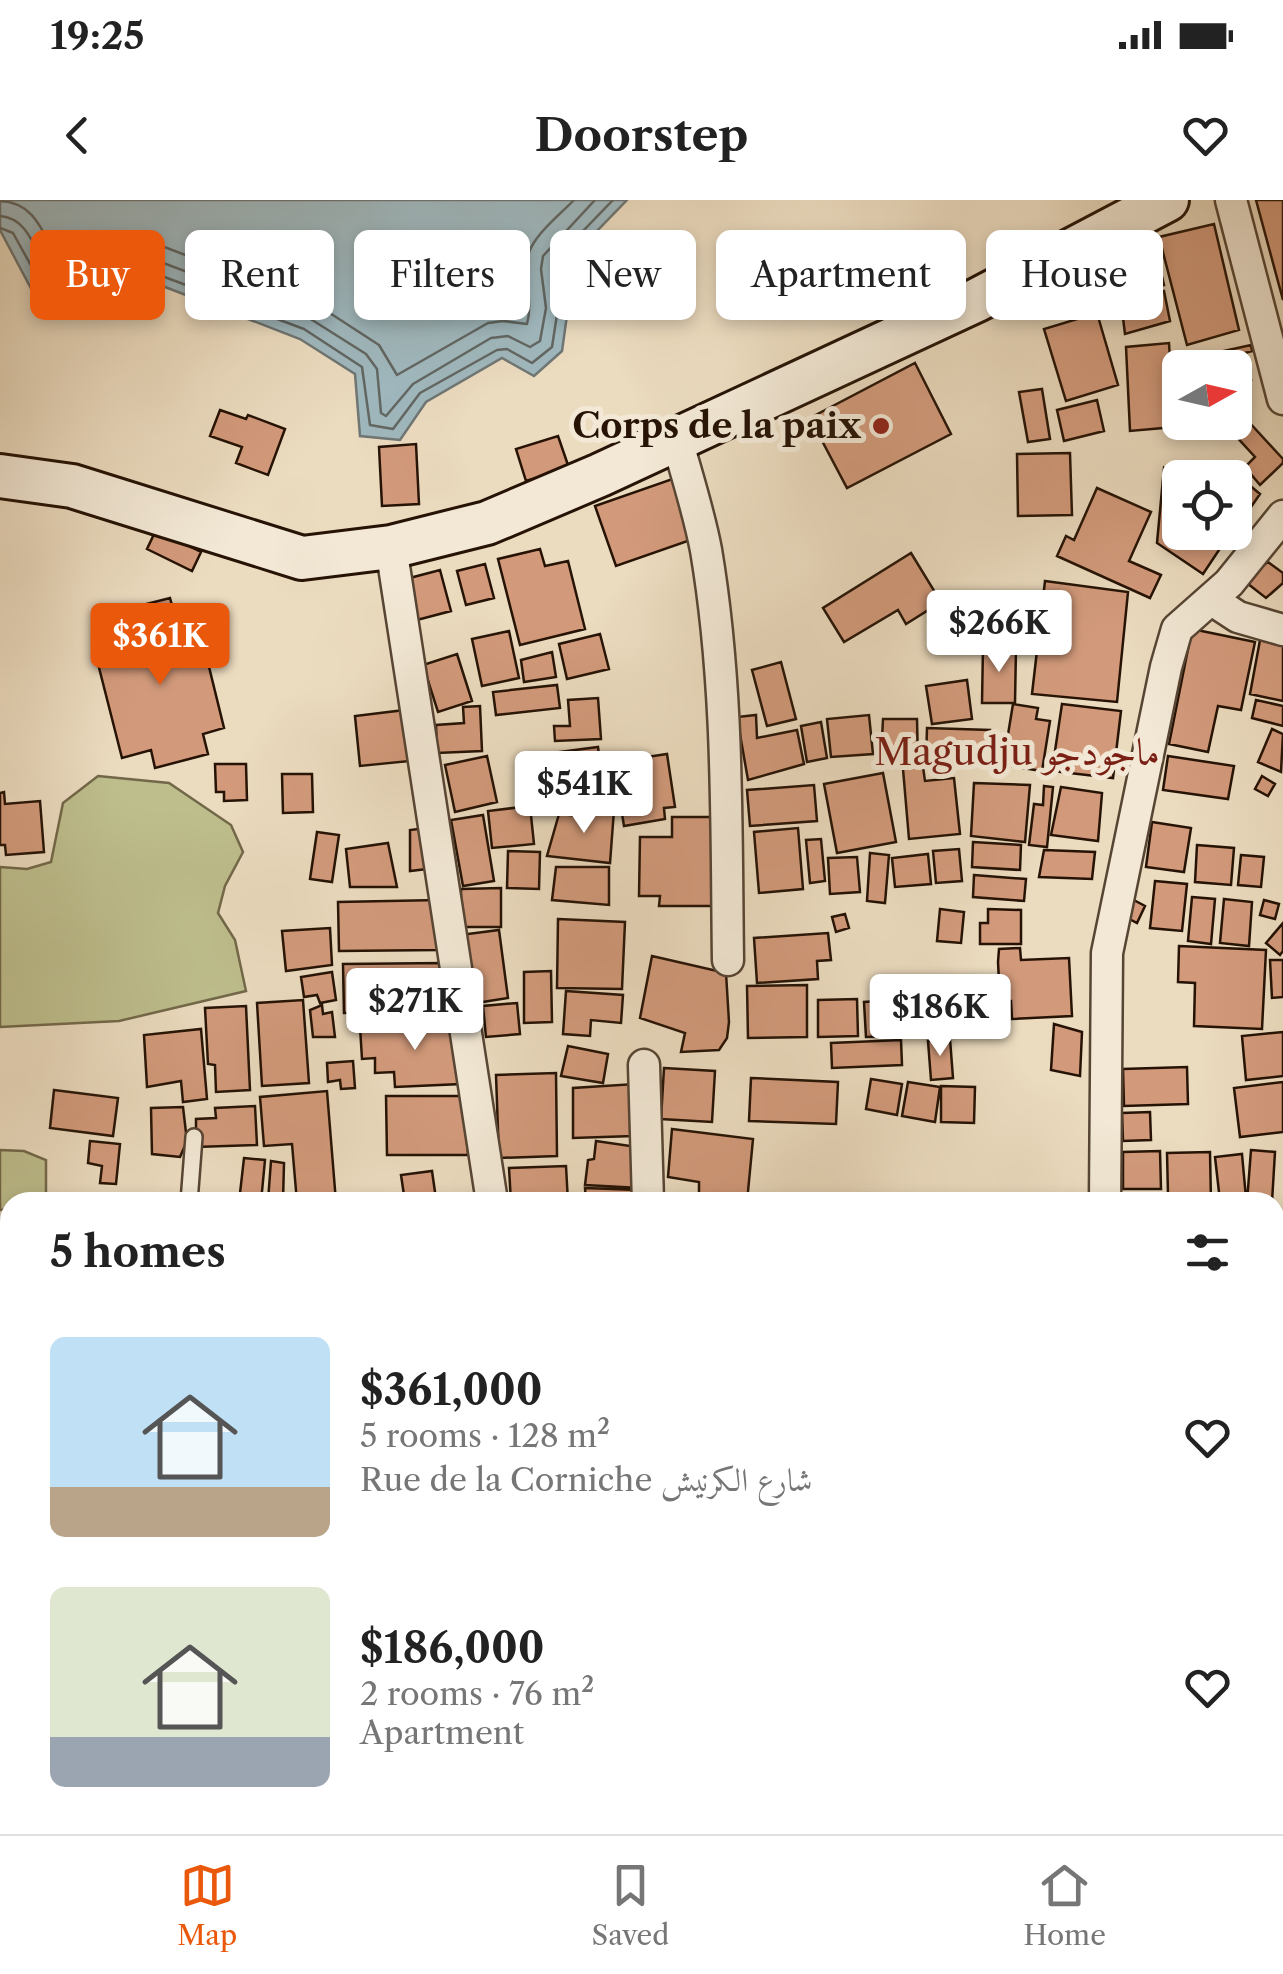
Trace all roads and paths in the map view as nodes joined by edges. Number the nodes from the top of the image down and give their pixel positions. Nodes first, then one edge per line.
1 (1167, 200) edge
2 (1231, 200) edge
3 (1283, 399) edge
4 (677, 440) junction
5 (0, 476) edge
6 (1283, 516) edge
7 (391, 548) junction
8 (1212, 600) junction
9 (1283, 630) edge
10 (728, 960) dead end
11 (644, 1066) dead end
12 (194, 1138) dead end
13 (191, 1192) edge
14 (490, 1192) edge
15 (648, 1192) edge
16 (1105, 1192) edge

1 - 4 main road
2 - 3 street
4 - 7 main road
4 - 10 street
5 - 7 main road
6 - 8 street
7 - 14 street
8 - 9 street
8 - 16 street
11 - 15 street
12 - 13 lane

